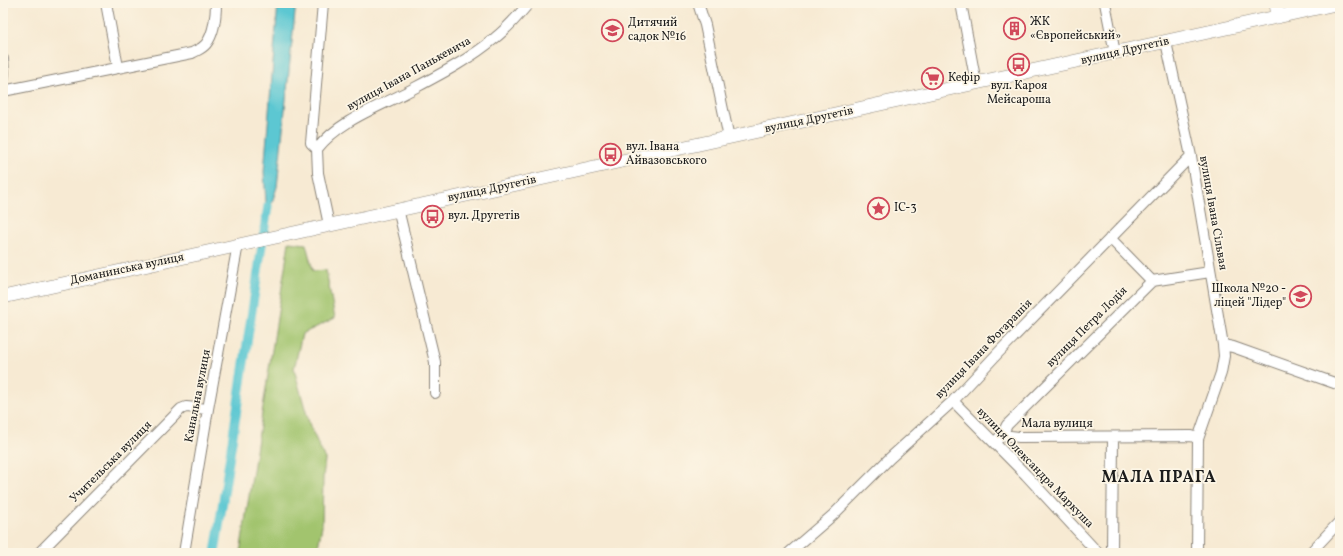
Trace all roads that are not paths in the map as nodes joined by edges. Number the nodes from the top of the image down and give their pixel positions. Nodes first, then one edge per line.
1 (106, 3) edge
2 (216, 3) edge
3 (324, 3) edge
4 (529, 3) edge
5 (698, 3) edge
6 (961, 3) edge
7 (1105, 3) edge
8 (1276, 3) edge
9 (1340, 3) edge
10 (1278, 17) junction
11 (1166, 42) junction
12 (1115, 53) junction
13 (3, 59) edge
14 (118, 67) junction
15 (3, 81) edge
16 (976, 84) junction
17 (3, 91) edge
18 (729, 138) junction
19 (318, 149) junction
20 (1190, 156) junction
21 (398, 209) junction
22 (329, 224) junction
23 (1110, 238) junction
24 (252, 241) joint
25 (238, 244) junction
26 (1210, 272) junction
27 (1152, 280) junction
28 (3, 297) edge
29 (1223, 345) junction
30 (1340, 385) edge
31 (435, 393) dead end
32 (953, 401) junction
33 (208, 409) junction
34 (1113, 437) junction
35 (998, 439) junction
36 (1198, 439) junction
37 (1340, 521) edge
38 (39, 553) edge
39 (184, 553) edge
40 (789, 553) edge
41 (1098, 553) edge
42 (1112, 553) edge
43 (1197, 553) edge
44 (1310, 553) edge

1 - 14 street
2 - 14 street
3 - 19 street
4 - 19 street, вулиця Івана Панькевича
5 - 18 street
6 - 16 street
7 - 12 street
8 - 10 main road
9 - 10 main road, вулиця Другетів
10 - 11 main road, вулиця Другетів
11 - 12 main road, вулиця Другетів
11 - 20 street, вулиця Івана Сільвая
12 - 16 main road, вулиця Другетів
13 - 15 street
14 - 17 street
16 - 18 main road, вулиця Другетів
18 - 21 main road, вулиця Другетів
19 - 22 street
20 - 23 street, вулиця Івана Фогарашія
20 - 26 street, вулиця Івана Сільвая
21 - 22 main road, вулиця Другетів
21 - 31 street
22 - 24 main road, вулиця Другетів
23 - 27 street
23 - 32 street, вулиця Івана Фогарашія
24 - 25 main road, Доманинська вулиця
25 - 28 main road, Доманинська вулиця
25 - 33 street, Канальна вулиця
26 - 27 street
26 - 29 street, вулиця Івана Сільвая
27 - 35 street, вулиця Петра Лодія
29 - 30 street
29 - 36 street, вулиця Івана Сільвая
32 - 35 street, вулиця Олександра Маркуша
32 - 40 street, вулиця Івана Фогарашія
33 - 38 street, Учительська вулиця
33 - 39 street, Канальна вулиця
34 - 35 street, Мала вулиця
34 - 36 street, Мала вулиця
34 - 42 street
35 - 41 street, вулиця Олександра Маркуша
36 - 43 street, вулиця Івана Сільвая
37 - 44 street

